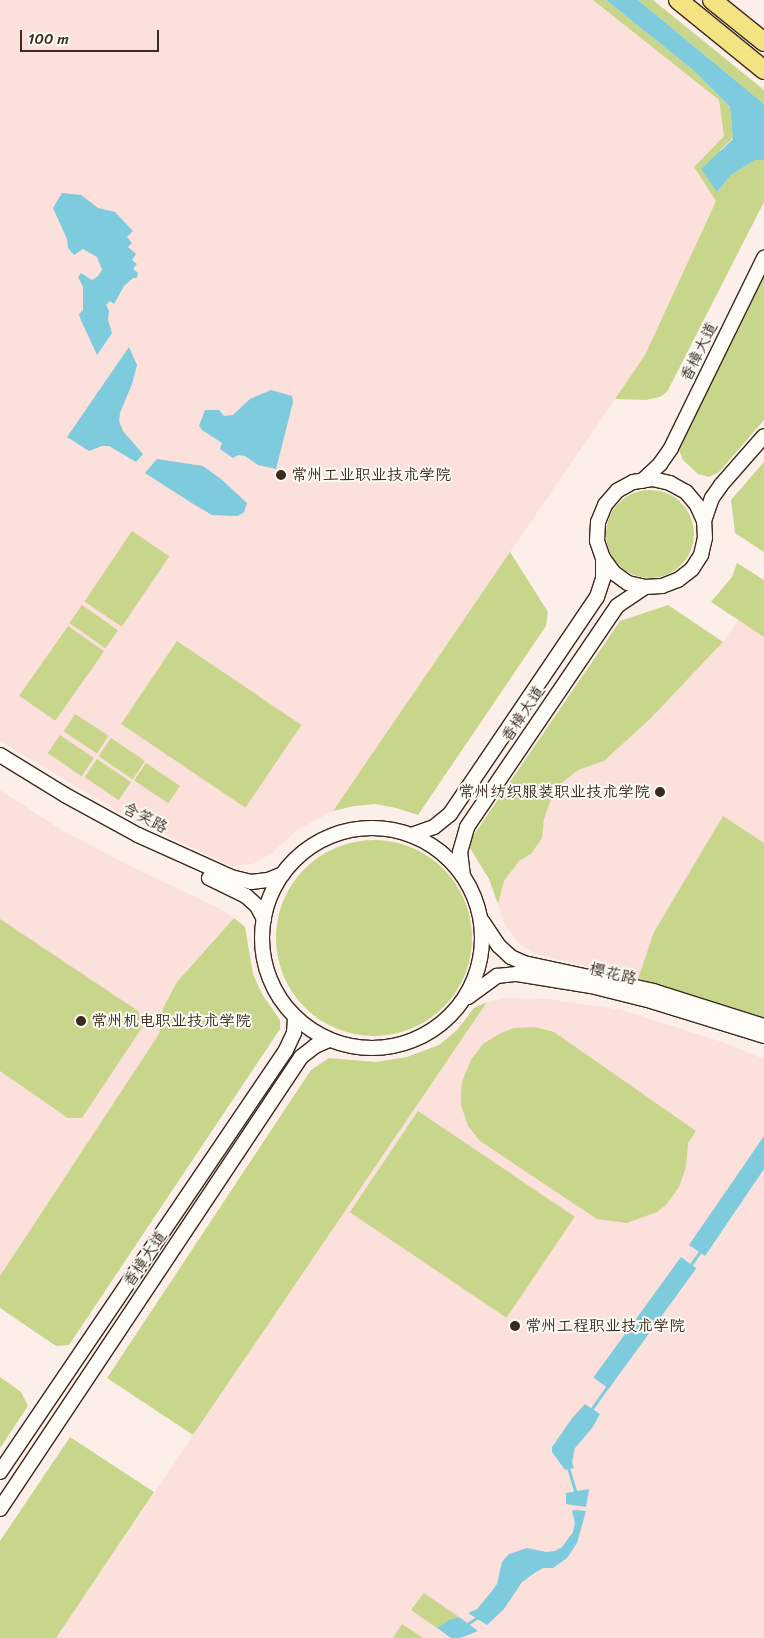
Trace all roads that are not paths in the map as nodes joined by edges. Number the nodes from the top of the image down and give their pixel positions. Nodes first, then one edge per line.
1 (678, 0) edge
2 (712, 0) edge
3 (764, 42) edge
4 (764, 70) edge
5 (764, 258) edge
6 (764, 436) edge
7 (642, 481) junction
8 (704, 521) junction
9 (603, 558) junction
10 (645, 587) junction
11 (0, 755) edge
12 (0, 764) edge
13 (411, 835) junction
14 (283, 874) junction
15 (463, 876) junction
16 (480, 918) junction
17 (264, 919) junction
18 (459, 1004) junction
19 (295, 1017) junction
20 (764, 1026) edge
21 (764, 1036) edge
22 (329, 1040) junction
23 (0, 1472) edge
24 (0, 1509) edge

1 - 4 main road
2 - 3 main road
5 - 7 street, 香樟大道
6 - 8 street
7 - 8 street
7 - 9 street
8 - 10 street
9 - 10 street
9 - 13 street, 香樟大道
10 - 15 street, 香樟大道
11 - 14 street, 含笑路
12 - 17 street, 含笑路
13 - 14 street
13 - 15 street
14 - 17 street
15 - 16 street
16 - 18 street
16 - 20 street, 樱花路
17 - 19 street
18 - 21 street, 樱花路
18 - 22 street
19 - 22 street
19 - 23 street, 香樟大道
22 - 24 street, 香樟大道

